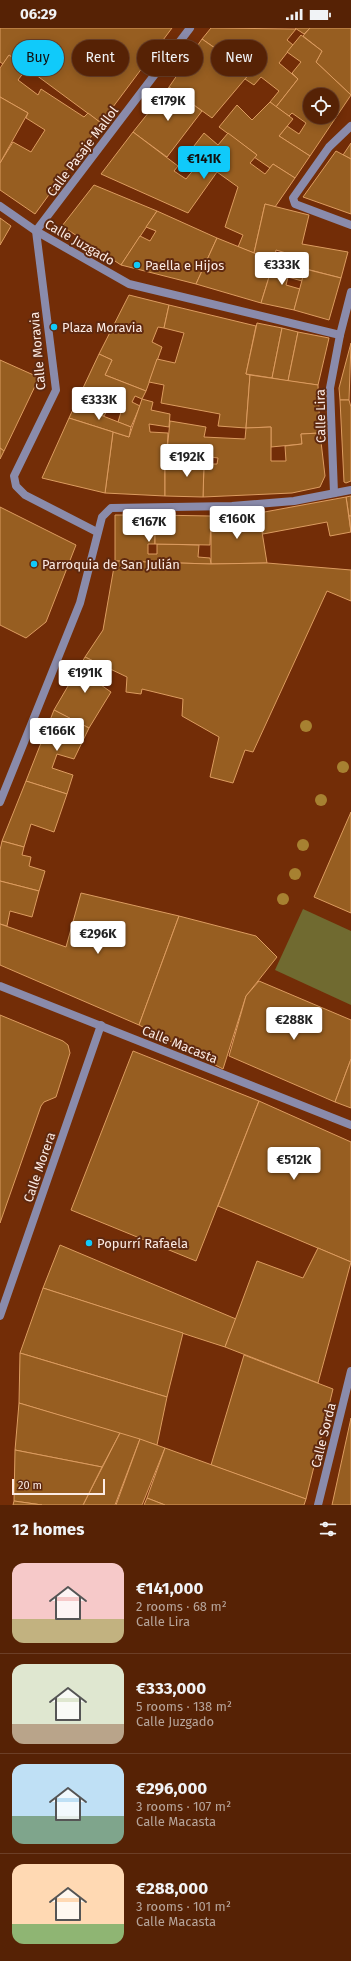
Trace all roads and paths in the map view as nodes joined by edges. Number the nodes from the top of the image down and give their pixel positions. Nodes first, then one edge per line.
1 (190, 28) edge
2 (351, 126) edge
3 (0, 206) edge
4 (351, 225) edge
5 (36, 231) junction
6 (351, 292) edge
7 (340, 335) junction
8 (351, 490) edge
9 (334, 493) junction
10 (97, 532) junction
11 (0, 802) edge
12 (0, 986) edge
13 (101, 1025) junction
14 (351, 1125) edge
15 (0, 1316) edge
16 (351, 1371) edge
17 (348, 1397) edge
18 (318, 1505) edge

1 - 5 street, Calle Pasaje Mallol
2 - 4 street
3 - 5 street, Calle Juzgado
5 - 7 street, Calle Juzgado
5 - 10 street, Calle Moravia
6 - 7 street, Calle Lira
7 - 9 street, Calle Lira
8 - 9 street
9 - 10 street
10 - 11 street
12 - 13 street, Calle Macasta
13 - 14 street, Calle Macasta
13 - 15 street, Calle Morera
16 - 17 street, Calle Sorda
17 - 18 street, Calle Sorda

